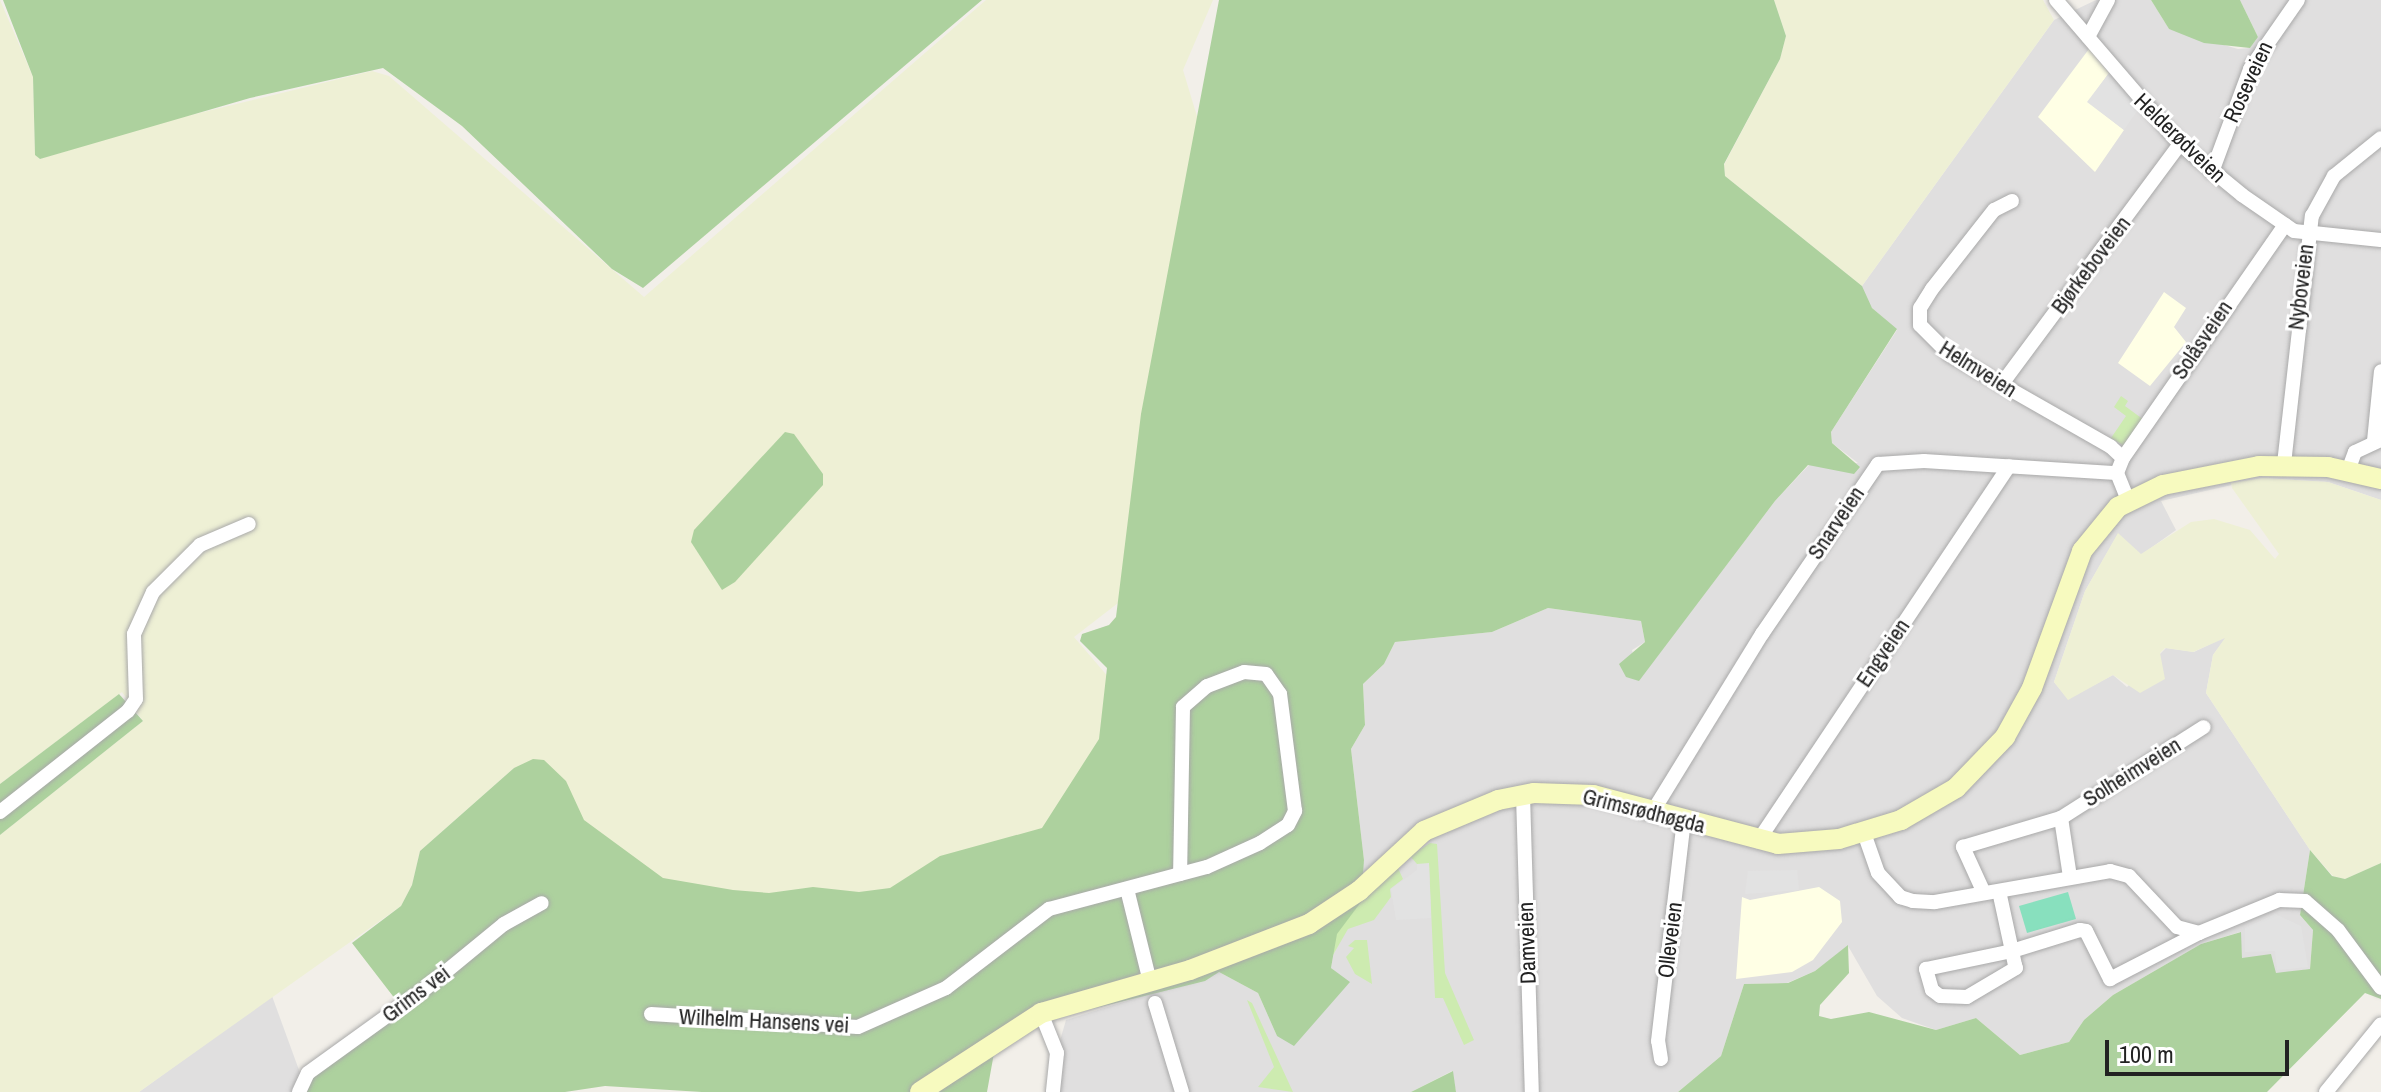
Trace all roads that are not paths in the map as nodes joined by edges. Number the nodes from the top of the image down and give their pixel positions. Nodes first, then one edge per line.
1 (2056, 0) edge
2 (2108, 0) edge
3 (2298, 0) edge
4 (2088, 37) junction
5 (2381, 138) edge
6 (2180, 144) junction
7 (2212, 172) junction
8 (2012, 201) dead end
9 (2285, 225) junction
10 (2308, 233) junction
11 (2381, 240) edge
12 (2381, 371) edge
13 (2001, 385) junction
14 (2378, 441) edge
15 (2123, 458) junction
16 (2284, 464) junction
17 (2009, 466) junction
18 (2348, 471) junction
19 (2117, 473) junction
20 (2381, 479) edge
21 (2128, 500) junction
22 (249, 524) dead end
23 (2204, 727) dead end
24 (1523, 795) junction
25 (1653, 811) junction
26 (0, 812) edge
27 (2061, 818) junction
28 (1684, 820) junction
29 (1864, 833) junction
30 (1758, 841) junction
31 (1180, 874) junction
32 (2070, 877) junction
33 (1127, 889) junction
34 (1991, 892) junction
35 (542, 903) dead end
36 (2199, 933) junction
37 (2012, 951) junction
38 (1150, 982) junction
39 (2381, 988) edge
40 (1155, 1003) dead end
41 (1041, 1013) junction
42 (651, 1014) dead end
43 (2381, 1024) edge
44 (1661, 1059) dead end
45 (299, 1092) edge
46 (920, 1092) edge
47 (1053, 1092) edge
48 (1182, 1092) edge
49 (1532, 1092) edge
50 (2326, 1092) edge

1 - 4 street, Helderødveien
2 - 4 street
3 - 7 street, Roseveien
4 - 6 street, Helderødveien
5 - 10 street, Nyboveien
6 - 7 street, Helderødveien
6 - 13 street, Bjørkeboveien
7 - 9 street, Helderødveien
8 - 13 street, Helmveien
9 - 10 street, Helderødveien
9 - 15 street, Solåsveien
10 - 11 street, Helderødveien
10 - 16 street, Nyboveien
12 - 14 street
13 - 15 street, Helmveien
14 - 18 street
15 - 19 street
16 - 18 main road, Grimsrødhøgda
16 - 21 main road, Grimsrødhøgda
17 - 19 street, Snarveien
17 - 25 street, Snarveien
17 - 30 street, Engveien
18 - 20 main road, Grimsrødhøgda
19 - 21 street
21 - 29 main road, Grimsrødhøgda
22 - 26 street
23 - 27 street, Solheimveien
24 - 25 main road, Grimsrødhøgda
24 - 38 main road, Grimsrødhøgda
24 - 49 street, Damveien
25 - 28 main road, Grimsrødhøgda
27 - 32 street, Solheimveien
27 - 34 street, Solheimveien
28 - 30 main road, Grimsrødhøgda
28 - 44 street, Olleveien
29 - 30 main road, Grimsrødhøgda
29 - 34 street
31 - 31 street, Wilhelm Hansens vei
31 - 33 street, Wilhelm Hansens vei
32 - 34 street
32 - 36 street
33 - 38 street
33 - 42 street, Wilhelm Hansens vei
34 - 37 street, Solheimveien
35 - 45 street, Grims vei
36 - 37 street
36 - 39 street
37 - 37 street
38 - 41 main road, Grimsrødhøgda
40 - 48 street
41 - 46 main road, Grimsrødhøgda
41 - 47 street
43 - 50 street

